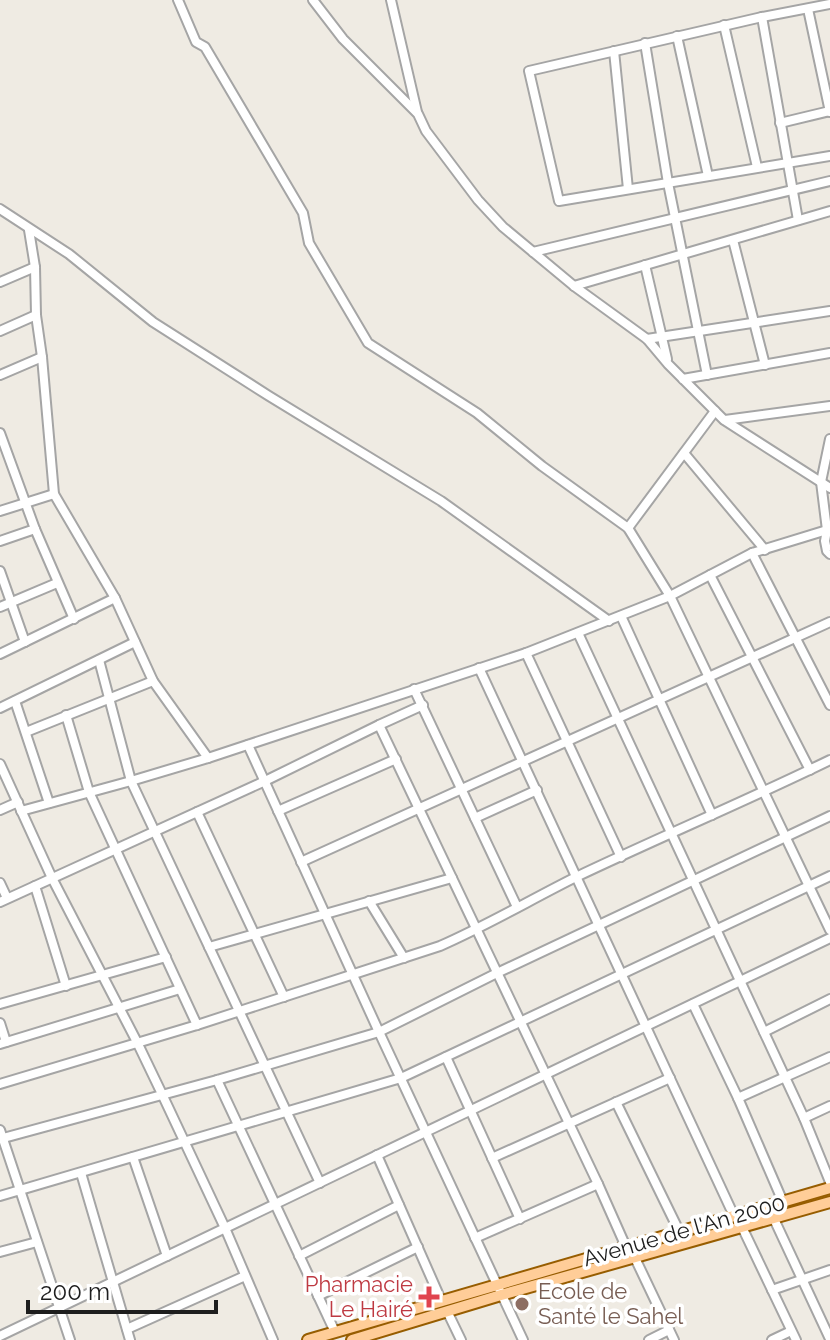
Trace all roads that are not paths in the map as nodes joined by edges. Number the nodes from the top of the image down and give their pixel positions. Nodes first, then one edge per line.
1 (178, 0) edge
2 (313, 0) edge
3 (391, 0) edge
4 (830, 4) edge
5 (808, 9) junction
6 (762, 17) junction
7 (724, 25) junction
8 (677, 36) junction
9 (645, 43) junction
10 (614, 51) junction
11 (830, 111) edge
12 (418, 114) junction
13 (780, 123) junction
14 (830, 156) edge
15 (787, 163) junction
16 (757, 167) junction
17 (708, 176) junction
18 (830, 181) edge
19 (668, 183) junction
20 (628, 189) junction
21 (792, 190) junction
22 (0, 209) edge
23 (830, 211) edge
24 (675, 218) junction
25 (798, 220) junction
26 (29, 230) junction
27 (733, 240) junction
28 (533, 252) junction
29 (682, 254) junction
30 (645, 265) junction
31 (35, 267) junction
32 (0, 282) edge
33 (574, 286) junction
34 (830, 311) edge
35 (36, 315) junction
36 (754, 323) junction
37 (0, 331) edge
38 (698, 331) junction
39 (662, 337) junction
40 (647, 339) junction
41 (830, 353) edge
42 (42, 357) junction
43 (668, 364) junction
44 (765, 365) junction
45 (0, 375) edge
46 (707, 375) junction
47 (683, 379) junction
48 (830, 406) edge
49 (715, 411) junction
50 (724, 420) junction
51 (0, 433) edge
52 (830, 439) edge
53 (684, 453) junction
54 (821, 482) junction
55 (830, 488) edge
56 (54, 494) junction
57 (26, 503) junction
58 (0, 511) edge
59 (628, 528) junction
60 (35, 529) junction
61 (827, 530) junction
62 (0, 541) edge
63 (765, 550) junction
64 (752, 553) junction
65 (830, 554) edge
66 (0, 571) edge
67 (710, 575) junction
68 (57, 583) junction
69 (670, 596) junction
70 (115, 598) junction
71 (11, 602) junction
72 (0, 607) edge
73 (621, 616) junction
74 (74, 619) junction
75 (609, 621) junction
76 (830, 622) edge
77 (578, 633) junction
78 (796, 637) junction
79 (25, 642) junction
80 (135, 642) junction
81 (0, 652) edge
82 (526, 653) junction
83 (752, 657) junction
84 (99, 660) junction
85 (479, 668) junction
86 (708, 677) junction
87 (153, 681) junction
88 (414, 689) junction
89 (109, 699) junction
90 (659, 699) junction
91 (15, 701) junction
92 (423, 705) junction
93 (830, 705) edge
94 (0, 708) edge
95 (66, 715) junction
96 (617, 718) junction
97 (379, 725) junction
98 (26, 732) junction
99 (566, 741) junction
100 (248, 745) junction
101 (208, 758) junction
102 (396, 759) junction
103 (830, 760) edge
104 (523, 761) junction
105 (1, 770) edge
106 (810, 770) junction
107 (131, 781) junction
108 (265, 781) junction
109 (460, 789) junction
110 (537, 790) junction
111 (89, 792) junction
112 (764, 792) junction
113 (49, 803) junction
114 (20, 806) junction
115 (419, 808) junction
116 (0, 810) edge
117 (278, 811) junction
118 (197, 812) junction
119 (712, 815) junction
120 (830, 816) edge
121 (475, 818) junction
122 (155, 831) junction
123 (672, 833) junction
124 (785, 837) junction
125 (115, 849) junction
126 (621, 857) junction
127 (301, 862) junction
128 (830, 876) edge
129 (577, 877) junction
130 (52, 878) junction
131 (452, 878) junction
132 (693, 881) junction
133 (0, 883) edge
134 (35, 886) junction
135 (809, 886) junction
136 (3, 900) edge
137 (369, 901) junction
138 (517, 907) junction
139 (326, 914) junction
140 (599, 925) junction
141 (716, 930) junction
142 (830, 930) edge
143 (475, 931) junction
144 (254, 934) junction
145 (830, 938) edge
146 (209, 947) junction
147 (166, 957) junction
148 (404, 958) junction
149 (497, 973) junction
150 (353, 974) junction
151 (622, 974) junction
152 (103, 976) junction
153 (740, 981) junction
154 (66, 986) junction
155 (180, 989) junction
156 (284, 997) junction
157 (830, 999) edge
158 (0, 1004) edge
159 (693, 1004) junction
160 (120, 1008) junction
161 (239, 1011) junction
162 (520, 1022) junction
163 (0, 1023) edge
164 (197, 1025) junction
165 (646, 1026) junction
166 (379, 1032) junction
167 (764, 1032) junction
168 (137, 1042) junction
169 (3, 1043) edge
170 (446, 1057) junction
171 (830, 1057) edge
172 (265, 1066) junction
173 (545, 1075) junction
174 (785, 1077) junction
175 (401, 1078) junction
176 (670, 1078) junction
177 (217, 1080) junction
178 (0, 1084) edge
179 (162, 1094) junction
180 (738, 1098) junction
181 (616, 1102) junction
182 (830, 1106) edge
183 (470, 1111) junction
184 (288, 1112) junction
185 (804, 1118) junction
186 (569, 1123) junction
187 (239, 1127) junction
188 (426, 1132) junction
189 (1, 1136) edge
190 (185, 1142) junction
191 (377, 1155) junction
192 (133, 1157) junction
193 (492, 1158) junction
194 (81, 1173) junction
195 (320, 1183) junction
196 (598, 1184) junction
197 (830, 1185) edge
198 (20, 1190) junction
199 (0, 1196) edge
200 (783, 1202) junction
201 (830, 1202) edge
202 (275, 1204) junction
203 (399, 1205) junction
204 (734, 1216) junction
205 (520, 1219) junction
206 (774, 1219) junction
207 (742, 1227) junction
208 (225, 1228) junction
209 (679, 1231) junction
210 (475, 1238) junction
211 (37, 1242) junction
212 (418, 1247) junction
213 (626, 1247) junction
214 (0, 1252) edge
215 (167, 1256) junction
216 (299, 1256) junction
217 (635, 1258) junction
218 (830, 1270) edge
219 (245, 1276) junction
220 (802, 1279) junction
221 (114, 1282) junction
222 (499, 1290) junction
223 (772, 1290) junction
224 (318, 1296) junction
225 (444, 1306) junction
226 (60, 1308) junction
227 (127, 1329) junction
228 (669, 1330) junction
229 (335, 1332) junction
230 (793, 1335) edge
231 (0, 1336) edge
232 (830, 1339) edge
233 (70, 1340) edge
234 (130, 1340) edge
235 (273, 1340) edge
236 (308, 1340) edge
237 (352, 1340) edge
238 (461, 1340) edge
239 (523, 1340) edge
240 (649, 1340) edge
241 (674, 1340) edge
242 (772, 1340) edge

1 - 59 street
2 - 12 street
3 - 12 street
4 - 5 street
5 - 6 street
5 - 11 street
6 - 7 street
6 - 13 street
7 - 8 street
7 - 16 street
8 - 9 street
8 - 17 street
9 - 10 street
9 - 19 street
10 - 20 street
10 - 20 street
11 - 13 street
12 - 28 street
13 - 15 street
14 - 15 street
15 - 16 street
15 - 21 street
16 - 17 street
17 - 19 street
18 - 21 street
19 - 20 street
19 - 24 street
21 - 24 street
21 - 25 street
22 - 26 street
23 - 25 street
24 - 28 street
24 - 29 street
25 - 27 street
26 - 31 street
26 - 75 street
27 - 29 street
27 - 36 street
28 - 33 street
29 - 30 street
29 - 38 street
30 - 33 street
30 - 39 street
31 - 32 street
31 - 35 street
33 - 40 street
34 - 36 street
35 - 37 street
35 - 42 street
36 - 38 street
36 - 44 street
38 - 39 street
38 - 46 street
39 - 40 street
39 - 43 street
40 - 43 street
41 - 44 street
42 - 45 street
42 - 56 street
43 - 47 street
44 - 46 street
46 - 47 street
47 - 49 street
48 - 50 street
49 - 50 street
49 - 53 street
50 - 54 street
51 - 57 street
52 - 54 street
53 - 59 street
53 - 63 street
54 - 55 street
54 - 61 street
56 - 57 street
56 - 70 street
57 - 58 street
57 - 60 street
59 - 69 street
60 - 62 street
60 - 68 street
61 - 63 street
61 - 65 street
63 - 64 street
64 - 67 street
64 - 78 street
66 - 71 street
67 - 69 street
67 - 83 street
68 - 71 street
68 - 74 street
69 - 73 street
69 - 86 street
70 - 74 street
70 - 80 street
71 - 72 street
71 - 79 street
73 - 75 street
73 - 90 street
74 - 79 street
75 - 77 street
76 - 78 street
77 - 82 street
77 - 96 street
78 - 83 street
78 - 93 street
79 - 81 street
80 - 84 street
80 - 87 street
82 - 85 street
82 - 99 street
83 - 86 street
83 - 106 street
84 - 89 street
84 - 91 street
85 - 88 street
85 - 104 street
86 - 90 street
86 - 112 street
87 - 89 street
87 - 101 street
88 - 92 street
88 - 100 street
89 - 95 street
89 - 107 street
90 - 96 street
90 - 119 street
91 - 94 street
91 - 98 street
92 - 97 street
92 - 109 street
95 - 98 street
95 - 111 street
96 - 99 street
96 - 123 street
97 - 102 street
97 - 108 street
98 - 113 street
99 - 104 street
99 - 126 street
100 - 101 street
100 - 108 street
101 - 107 street
102 - 115 street
102 - 117 street
103 - 106 street
104 - 109 street
104 - 110 street
105 - 114 street
106 - 112 street
107 - 111 street
107 - 122 street
108 - 117 street
108 - 118 street
109 - 115 street
109 - 121 street
110 - 121 street
110 - 129 street
111 - 113 street
111 - 125 street
112 - 119 street
112 - 124 street
113 - 114 street
114 - 116 street
114 - 130 street
115 - 127 street
115 - 131 street
117 - 127 street
118 - 122 street
118 - 144 street
119 - 123 street
120 - 124 street
121 - 138 street
122 - 125 street
122 - 146 street
123 - 126 street
123 - 132 street
124 - 132 street
124 - 135 street
125 - 130 street
125 - 147 street
126 - 129 street
127 - 139 street
128 - 135 street
129 - 138 street
129 - 140 street
130 - 134 street
130 - 152 street
131 - 137 street
131 - 143 street
132 - 140 street
132 - 141 street
133 - 136 street
134 - 136 street
134 - 154 street
135 - 141 street
135 - 142 street
137 - 139 street
137 - 148 street
138 - 143 street
139 - 144 street
139 - 150 street
140 - 149 street
140 - 151 street
141 - 151 street
141 - 153 street
143 - 148 street
143 - 149 street
144 - 146 street
144 - 156 street
145 - 153 street
146 - 161 street
147 - 152 street
147 - 155 street
148 - 150 street
149 - 162 street
149 - 166 street
150 - 156 street
150 - 166 street
151 - 162 street
151 - 165 street
152 - 154 street
152 - 160 street
153 - 159 street
153 - 167 street
154 - 158 street
155 - 160 street
155 - 164 street
156 - 161 street
157 - 167 street
159 - 165 street
159 - 180 street
160 - 168 street
160 - 169 street
161 - 164 street
161 - 172 street
162 - 170 street
162 - 173 street
163 - 169 street
164 - 168 street
165 - 173 street
165 - 176 street
166 - 172 street
166 - 175 street
167 - 174 street
168 - 178 street
168 - 179 street
170 - 175 street
170 - 183 street
171 - 174 street
172 - 177 street
172 - 184 street
173 - 183 street
173 - 186 street
174 - 180 street
174 - 185 street
175 - 184 street
175 - 188 street
176 - 181 street
176 - 204 street
177 - 179 street
177 - 187 street
179 - 189 street
179 - 190 street
180 - 200 street
181 - 186 street
181 - 209 street
182 - 185 street
183 - 188 street
183 - 193 street
184 - 187 street
184 - 195 street
185 - 197 street
186 - 193 street
186 - 196 street
187 - 190 street
187 - 202 street
188 - 191 street
188 - 210 street
189 - 198 street
190 - 192 street
190 - 208 street
191 - 195 street
191 - 203 street
192 - 194 street
192 - 215 street
193 - 205 street
194 - 198 street
194 - 221 street
195 - 202 street
196 - 205 street
196 - 213 street
197 - 200 main road, Avenue de l'An 2000
198 - 199 street
198 - 211 street
200 - 204 main road, Avenue de l'An 2000
201 - 206 main road, Avenue de l'An 2000
202 - 208 street
202 - 216 street
203 - 212 street
203 - 216 street
204 - 209 main road, Avenue de l'An 2000
205 - 210 street
206 - 207 main road, Avenue de l'An 2000
206 - 220 street
207 - 217 main road, Avenue de l'An 2000
207 - 223 street
208 - 215 street
208 - 219 street
209 - 213 main road, Avenue de l'An 2000
210 - 222 street
211 - 214 street
211 - 226 street
212 - 224 street
212 - 225 street
213 - 222 main road, Avenue de l'An 2000
215 - 221 street
216 - 224 street
217 - 222 main road, Avenue de l'An 2000
217 - 228 street
218 - 220 street
219 - 227 street
219 - 235 street
220 - 223 street
220 - 232 street
221 - 226 street
221 - 227 street
222 - 225 main road, Avenue de l'An 2000
222 - 239 street
223 - 230 street
224 - 229 street
225 - 229 main road, Avenue de l'An 2000
225 - 237 main road, Avenue de l'An 2000
225 - 238 street
226 - 231 street
226 - 233 street
227 - 234 street
228 - 240 street
228 - 241 street
229 - 236 main road, Avenue de l'An 2000
230 - 242 street

